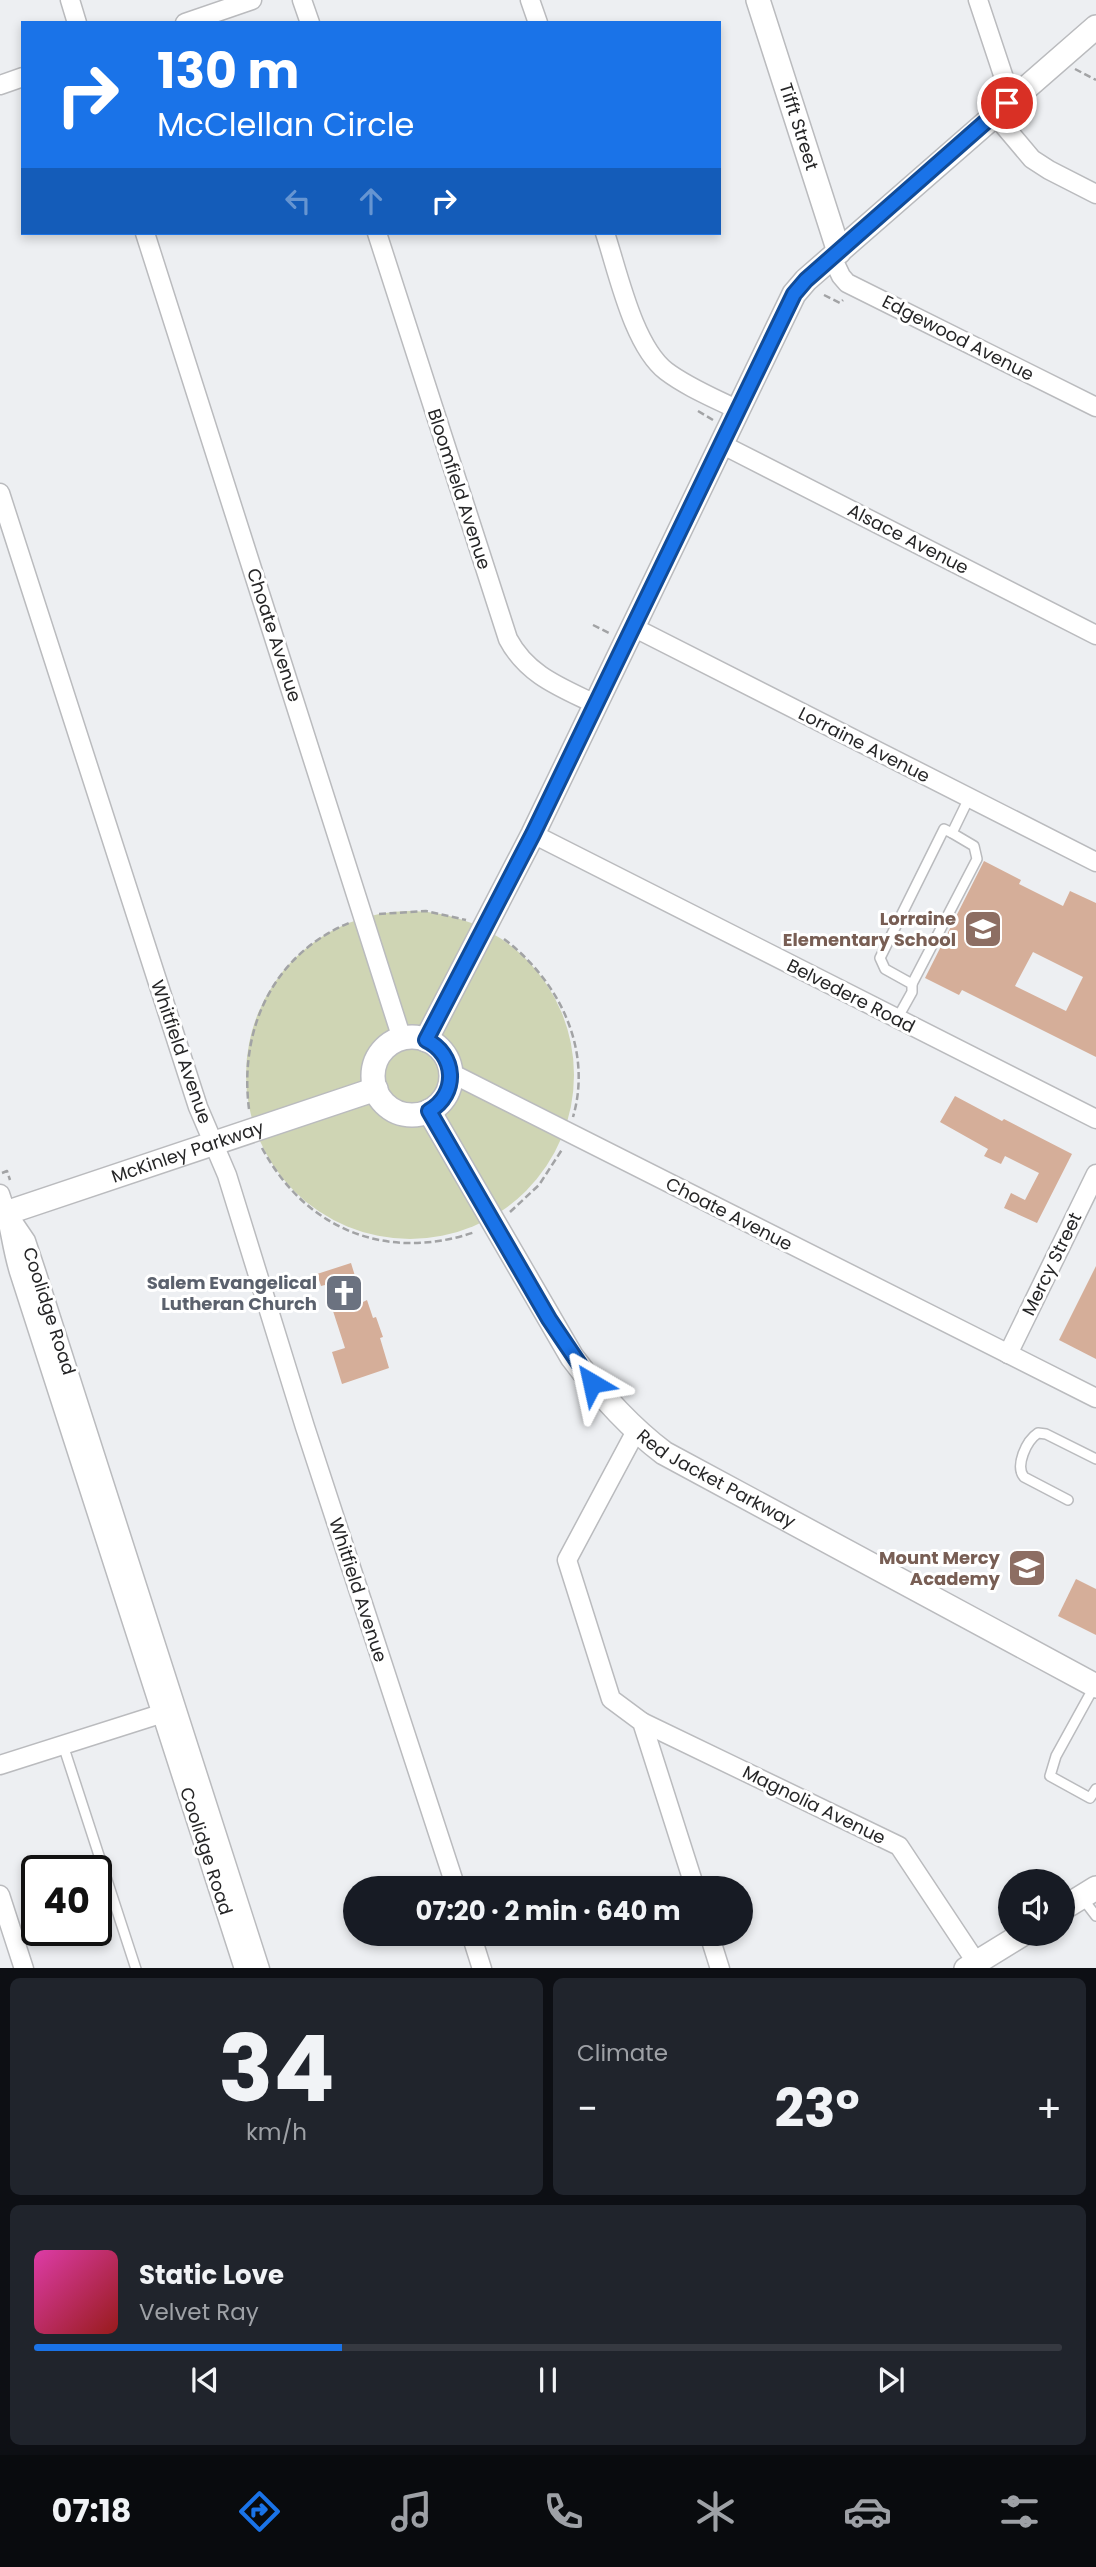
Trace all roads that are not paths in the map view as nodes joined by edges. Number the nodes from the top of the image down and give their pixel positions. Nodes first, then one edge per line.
1 (70, 0) edge
2 (252, 0) edge
3 (302, 0) edge
4 (530, 0) edge
5 (758, 0) edge
6 (978, 0) edge
7 (76, 21) edge
8 (192, 21) edge
9 (309, 21) edge
10 (537, 21) edge
11 (1096, 27) edge
12 (21, 78) edge
13 (0, 85) edge
14 (1003, 107) junction
15 (1096, 194) edge
16 (146, 235) edge
17 (378, 235) edge
18 (607, 235) edge
19 (835, 255) junction
20 (1096, 407) edge
21 (738, 410) junction
22 (721, 444) junction
23 (0, 493) edge
24 (633, 627) junction
25 (1096, 635) edge
26 (595, 704) junction
27 (969, 798) junction
28 (952, 833) junction
29 (533, 834) junction
30 (1096, 862) edge
31 (912, 984) junction
32 (897, 1019) junction
33 (402, 1039) junction
34 (426, 1040) junction
35 (451, 1073) junction
36 (376, 1089) junction
37 (429, 1111) junction
38 (1096, 1119) edge
39 (212, 1143) junction
40 (1096, 1174) edge
41 (2, 1207) edge
42 (1008, 1354) junction
43 (1096, 1398) edge
44 (636, 1431) junction
45 (1096, 1459) edge
46 (1068, 1500) dead end
47 (1095, 1686) edge
48 (169, 1712) junction
49 (642, 1722) junction
50 (63, 1745) junction
51 (0, 1765) edge
52 (1096, 1788) edge
53 (1093, 1801) edge
54 (452, 1876) edge
55 (691, 1876) edge
56 (0, 1895) edge
57 (1080, 1898) edge
58 (233, 1908) junction
59 (1096, 1916) edge
60 (475, 1946) edge
61 (713, 1946) edge
62 (1003, 1946) edge
63 (971, 1965) edge
64 (24, 1968) edge
65 (136, 1968) edge
66 (244, 1968) edge
67 (260, 1968) edge
68 (482, 1968) edge
69 (720, 1968) edge

1 - 7 street
2 - 8 street
3 - 9 street
4 - 10 street
5 - 19 street, Tifft Street
6 - 14 street
11 - 14 street
12 - 13 street
14 - 15 street
14 - 19 street
16 - 33 street, Choate Avenue
17 - 26 street, Bloomfield Avenue
18 - 21 street
19 - 20 street, Edgewood Avenue
19 - 21 street
21 - 22 street
22 - 24 street
22 - 25 street, Alsace Avenue
23 - 39 street, Whitfield Avenue
24 - 26 street
24 - 27 street, Lorraine Avenue
26 - 29 street
27 - 28 lane
27 - 30 street, Lorraine Avenue
28 - 31 lane
28 - 31 lane
29 - 32 street, Belvedere Road
29 - 34 street
31 - 32 lane
32 - 38 street, Belvedere Road
33 - 34 street
33 - 36 street
34 - 35 street
35 - 37 street
35 - 42 street, Choate Avenue
36 - 37 street
36 - 39 street, McKinley Parkway
37 - 44 street, Red Jacket Parkway
39 - 41 street, McKinley Parkway
39 - 54 street, Whitfield Avenue
40 - 42 street, Mercy Street
41 - 48 street, Coolidge Road
42 - 43 street, Choate Avenue
44 - 47 street, Red Jacket Parkway
44 - 49 street, Magnolia Avenue
45 - 46 lane
47 - 53 lane
48 - 50 street
48 - 58 street, Coolidge Road
49 - 55 street
49 - 63 street, Magnolia Avenue
50 - 51 street
50 - 65 lane
52 - 53 lane
56 - 64 street
57 - 59 lane
58 - 66 street, Coolidge Road
58 - 67 street, Coolidge Road
60 - 68 street
61 - 69 street
62 - 63 street

